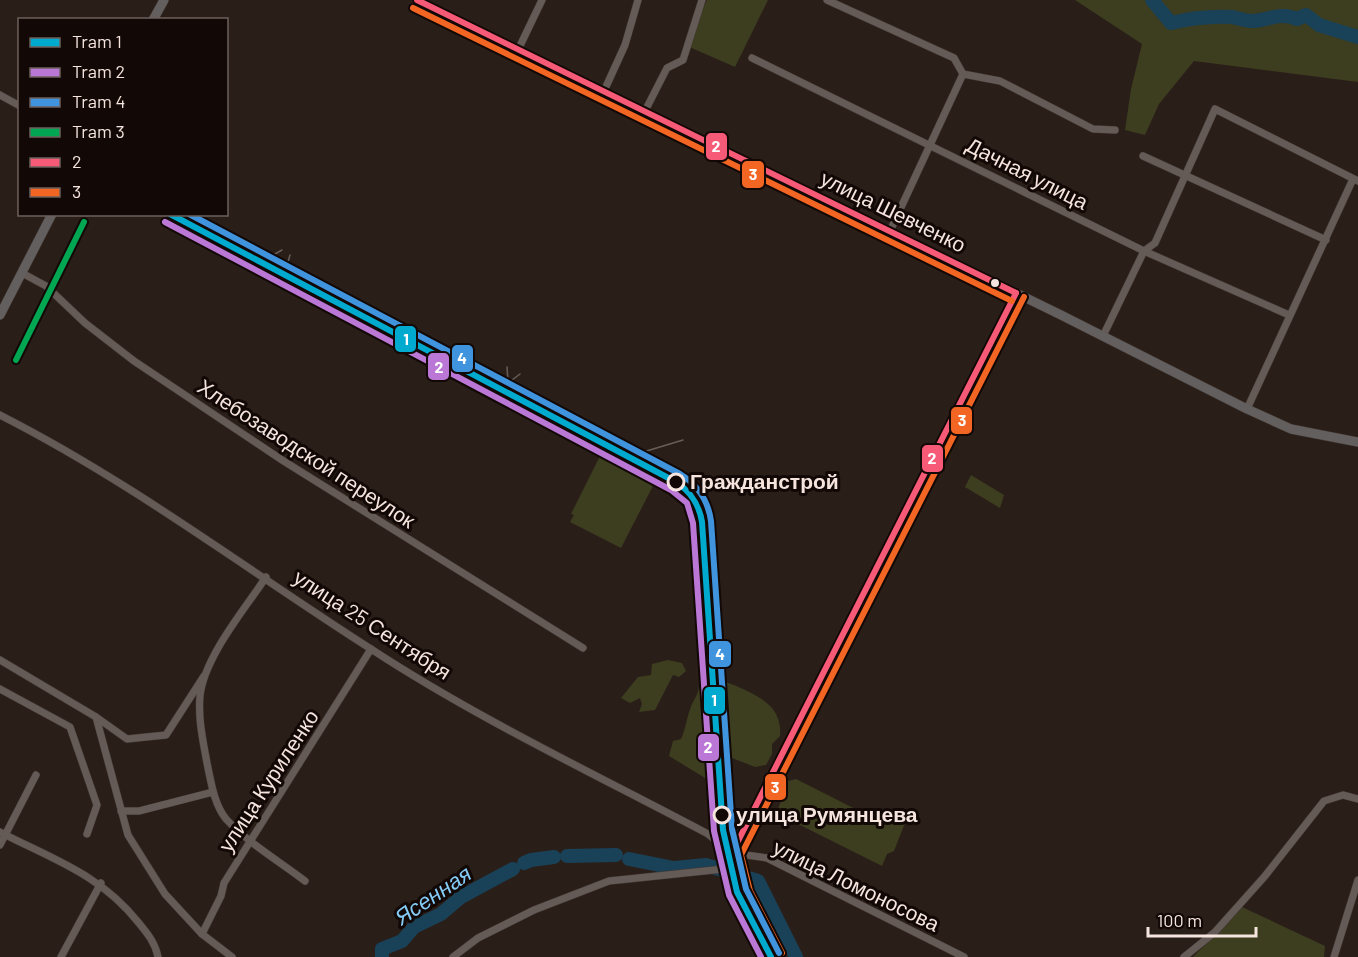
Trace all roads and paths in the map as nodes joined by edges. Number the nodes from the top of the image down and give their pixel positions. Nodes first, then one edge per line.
1 (164, 0) edge
2 (417, 0) edge
3 (542, 0) edge
4 (638, 0) edge
5 (702, 0) edge
6 (827, 0) edge
7 (154, 18) edge
8 (518, 50) junction
9 (752, 58) dead end
10 (963, 74) junction
11 (604, 91) junction
12 (0, 95) edge
13 (18, 105) edge
14 (645, 111) junction
15 (1115, 130) dead end
16 (931, 144) junction
17 (1143, 156) dead end
18 (1186, 174) junction
19 (1355, 180) edge
20 (51, 216) edge
21 (178, 216) edge
22 (890, 231) junction
23 (1326, 240) junction
24 (1144, 251) junction
25 (22, 273) junction
26 (1016, 292) junction
27 (0, 315) edge
28 (1289, 315) junction
29 (1103, 336) junction
30 (1247, 409) junction
31 (0, 415) edge
32 (1358, 442) edge
33 (707, 526) dead end
34 (266, 577) junction
35 (583, 648) dead end
36 (371, 650) junction
37 (0, 661) edge
38 (208, 669) junction
39 (0, 689) edge
40 (96, 717) junction
41 (36, 775) dead end
42 (213, 792) junction
43 (1358, 799) edge
44 (121, 811) junction
45 (3, 833) edge
46 (87, 834) dead end
47 (250, 839) junction
48 (0, 845) edge
49 (732, 853) junction
50 (732, 869) junction
51 (1358, 880) edge
52 (305, 881) dead end
53 (101, 883) junction
54 (202, 934) junction
55 (61, 957) edge
56 (158, 957) edge
57 (232, 957) edge
58 (453, 957) edge
59 (774, 957) edge
60 (964, 957) edge
61 (1184, 957) edge
62 (1334, 957) edge

1 - 7 main road
2 - 8 main road, улица Шевченко
3 - 8 street
4 - 11 street
5 - 14 street
6 - 10 street
8 - 11 main road, улица Шевченко
9 - 16 street, Дачная улица
10 - 15 street
10 - 16 street
11 - 14 main road, улица Шевченко
12 - 13 street
14 - 22 main road, улица Шевченко
16 - 22 street
16 - 24 street, Дачная улица
17 - 18 street
18 - 19 street
18 - 23 street
18 - 24 street
19 - 23 street
20 - 25 main road
21 - 33 street
22 - 26 main road, улица Шевченко
23 - 28 street
24 - 28 street, Дачная улица
24 - 29 street
25 - 27 main road
25 - 35 street, Хлебозаводской переулок
26 - 29 main road, улица Шевченко
26 - 49 main road
28 - 30 street
29 - 30 main road, улица Шевченко
30 - 32 main road, улица Шевченко
31 - 34 street, улица 25 Сентября
34 - 36 street, улица 25 Сентября
34 - 38 street
36 - 47 street, улица Куриленко
36 - 49 street, улица 25 Сентября
37 - 40 street
38 - 40 street
38 - 42 street
39 - 46 street
40 - 44 street
41 - 45 street
42 - 44 street
42 - 47 street
43 - 61 street
44 - 54 street
45 - 48 street
45 - 53 street
47 - 52 street
47 - 54 street, улица Куриленко
49 - 50 main road
49 - 60 street, улица Ломоносова
50 - 58 street
50 - 59 main road
51 - 62 street
53 - 55 street
53 - 56 street
54 - 57 street

